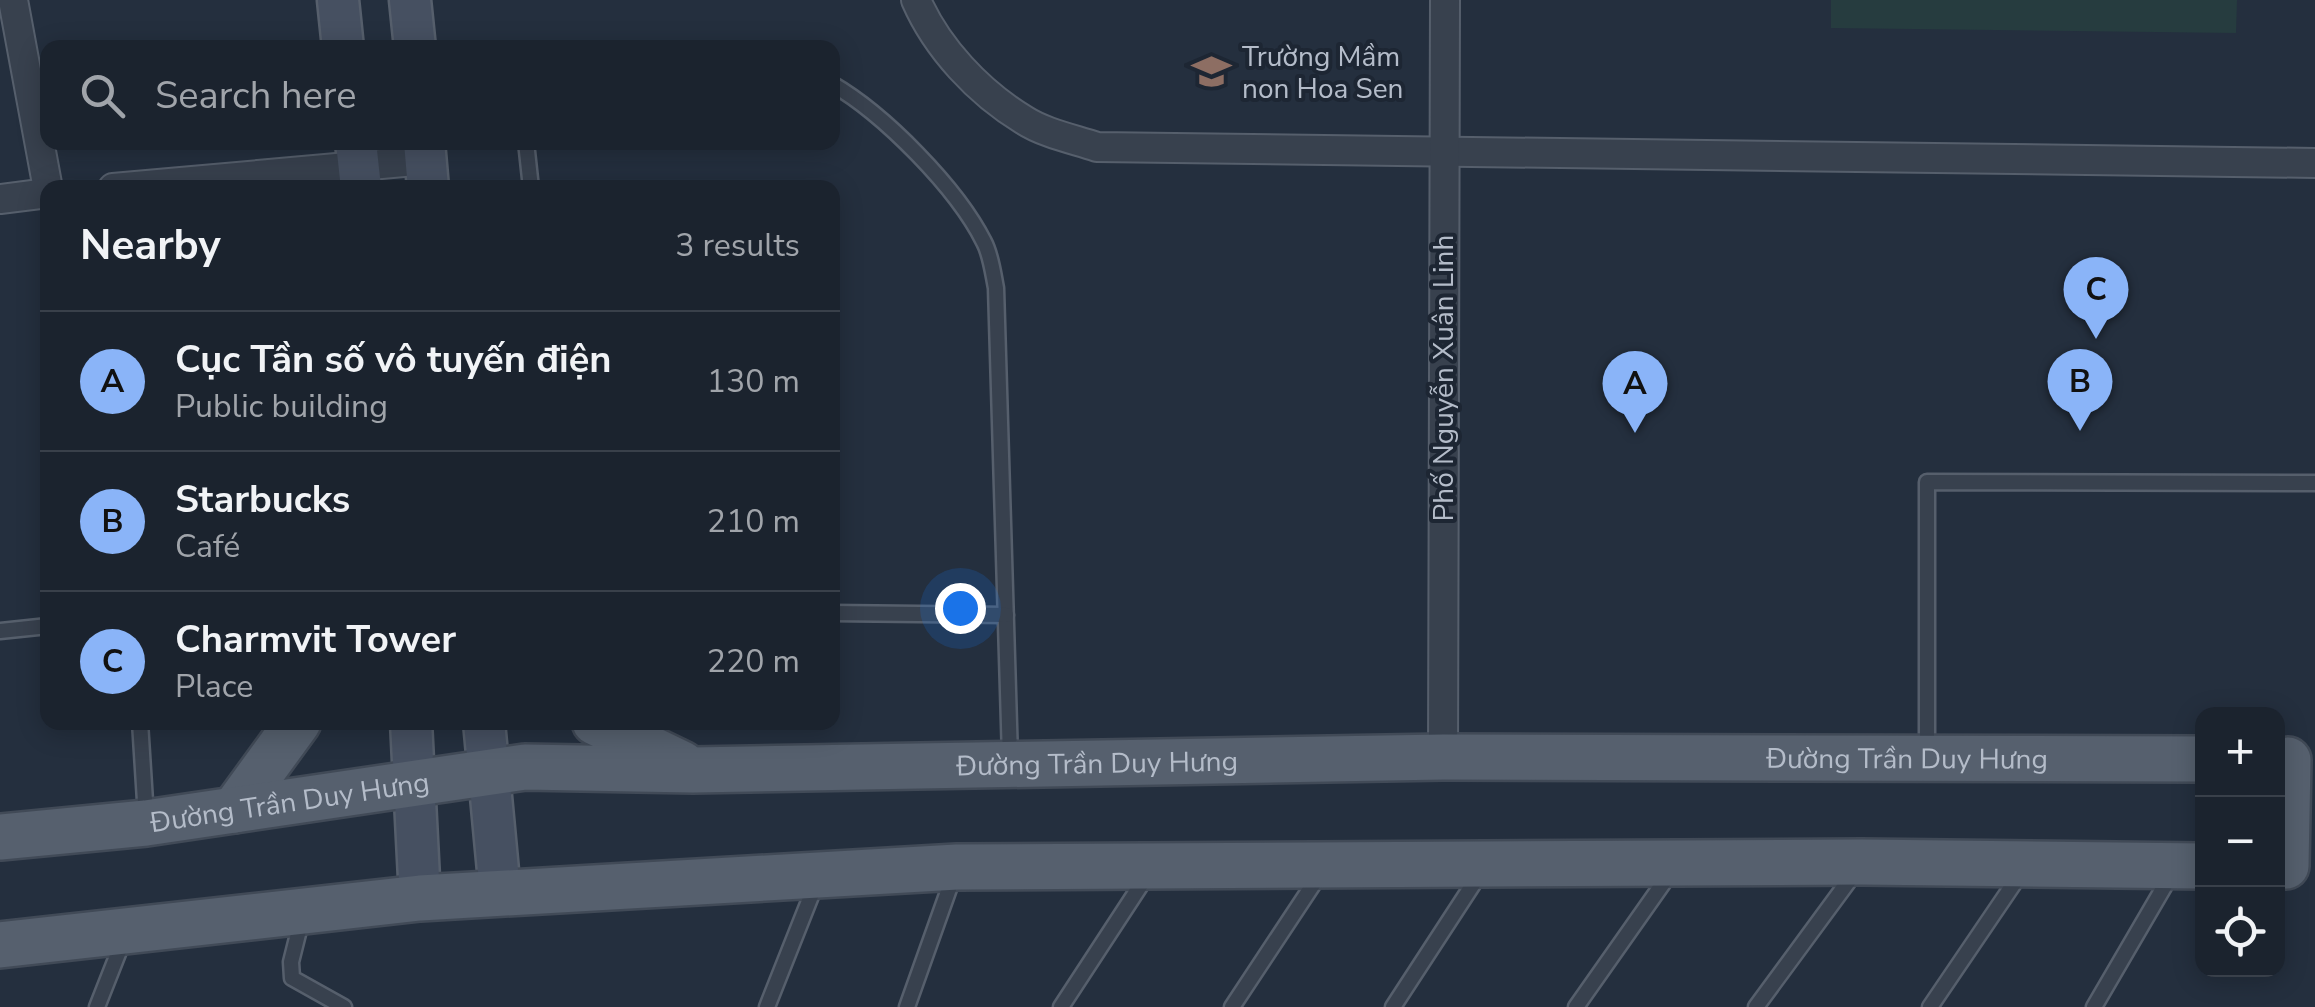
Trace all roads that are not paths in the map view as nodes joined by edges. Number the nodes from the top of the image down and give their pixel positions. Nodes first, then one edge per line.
1 (13, 0) edge
2 (338, 0) edge
3 (410, 0) edge
4 (916, 0) edge
5 (1446, 0) edge
6 (341, 40) edge
7 (413, 40) edge
8 (10, 62) edge
9 (840, 88) edge
10 (1442, 149) junction
11 (527, 150) edge
12 (426, 163) edge
13 (2315, 163) edge
14 (358, 165) edge
15 (44, 180) edge
16 (198, 180) edge
17 (529, 180) edge
18 (40, 193) edge
19 (0, 198) edge
20 (2315, 483) edge
21 (840, 614) edge
22 (1006, 614) junction
23 (40, 627) edge
24 (0, 632) edge
25 (140, 730) edge
26 (292, 730) edge
27 (411, 730) edge
28 (485, 730) edge
29 (611, 730) edge
30 (1443, 756) junction
31 (1927, 756) junction
32 (2195, 760) edge
33 (2294, 760) edge
34 (1010, 764) junction
35 (693, 770) junction
36 (491, 773) junction
37 (413, 783) junction
38 (234, 810) junction
39 (146, 823) junction
40 (0, 838) edge
41 (1862, 862) junction
42 (1488, 863) junction
43 (1676, 863) junction
44 (2027, 864) junction
45 (1154, 865) junction
46 (1326, 866) junction
47 (2189, 866) edge
48 (2293, 866) edge
49 (957, 867) junction
50 (820, 876) junction
51 (500, 892) junction
52 (420, 898) junction
53 (304, 912) junction
54 (126, 931) junction
55 (0, 945) edge
56 (97, 1007) edge
57 (344, 1007) edge
58 (768, 1007) edge
59 (908, 1007) edge
60 (1061, 1007) edge
61 (1232, 1007) edge
62 (1393, 1007) edge
63 (1576, 1007) edge
64 (1756, 1007) edge
65 (1930, 1007) edge
66 (2094, 1007) edge

1 - 8 street
2 - 6 main road
3 - 7 main road
4 - 10 street
5 - 10 street, Phố Nguyễn Xuân Linh
8 - 15 street
9 - 22 lane
10 - 13 street
10 - 30 street, Phố Nguyễn Xuân Linh
11 - 17 lane
12 - 14 street
14 - 16 street
18 - 19 street
20 - 31 lane
21 - 22 lane
22 - 34 lane
23 - 24 lane
25 - 39 lane
26 - 38 main road
27 - 37 main road
28 - 36 main road
29 - 35 main road
30 - 31 main road, Đường Trần Duy Hưng
30 - 34 main road, Đường Trần Duy Hưng
31 - 32 main road, Đường Trần Duy Hưng
33 - 48 main road
34 - 35 main road, Đường Trần Duy Hưng
35 - 36 main road, Đường Trần Duy Hưng
36 - 37 main road, Đường Trần Duy Hưng
36 - 51 main road
37 - 38 main road, Đường Trần Duy Hưng
37 - 52 main road
38 - 39 main road, Đường Trần Duy Hưng
39 - 40 main road, Đường Trần Duy Hưng
41 - 43 main road
41 - 44 main road
41 - 64 lane
42 - 43 main road
42 - 46 main road
42 - 62 lane
43 - 63 lane
44 - 47 main road
44 - 65 lane
45 - 46 main road
45 - 49 main road
45 - 60 lane
46 - 61 lane
47 - 66 lane
49 - 50 main road
49 - 59 lane
50 - 51 main road
50 - 58 lane
51 - 52 main road
52 - 53 main road
53 - 54 main road
53 - 57 lane
54 - 55 main road
54 - 56 lane

